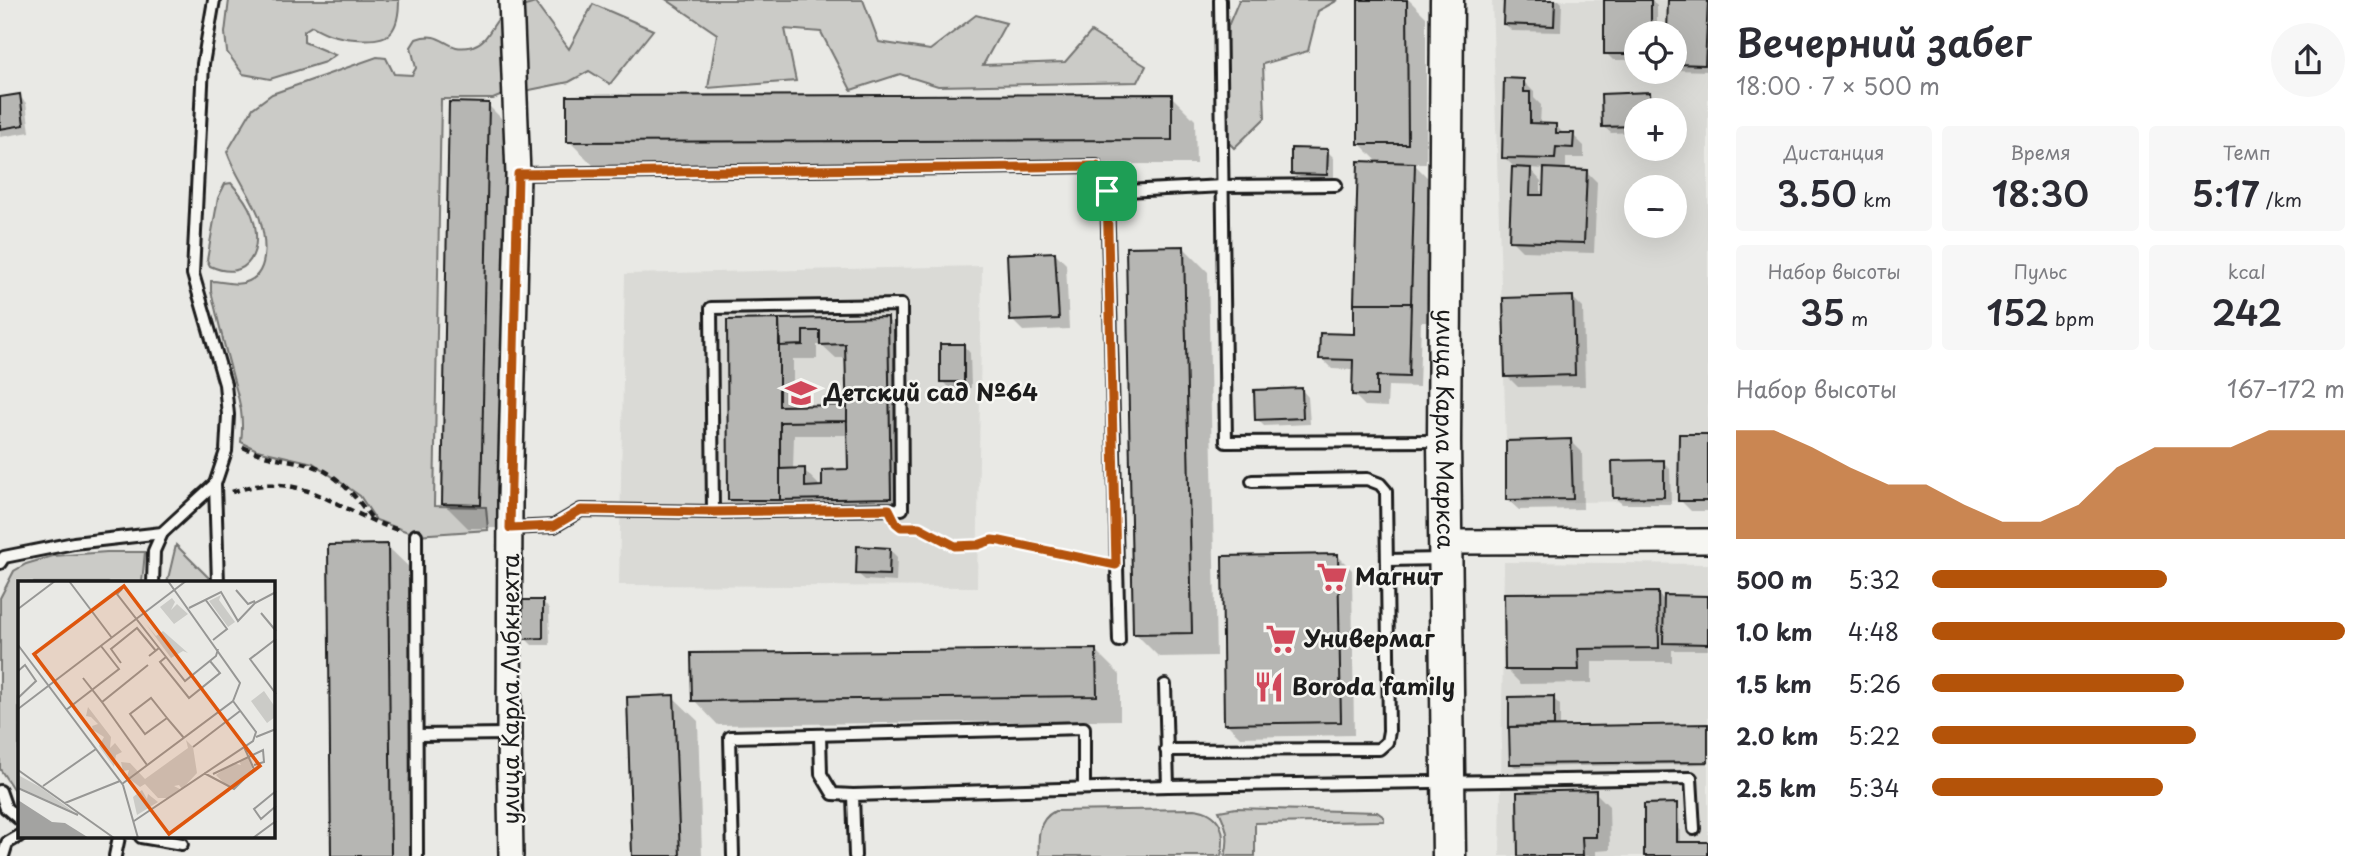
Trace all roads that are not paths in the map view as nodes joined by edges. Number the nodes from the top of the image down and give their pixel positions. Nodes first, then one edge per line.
1 (214, 0) edge
2 (511, 0) edge
3 (1220, 0) edge
4 (1447, 0) edge
5 (518, 174) junction
6 (1336, 185) dead end
7 (1223, 186) junction
8 (1107, 191) junction
9 (1444, 441) junction
10 (1252, 481) dead end
11 (215, 484) junction
12 (713, 512) junction
13 (510, 526) junction
14 (162, 533) junction
15 (416, 535) road end
16 (1708, 541) edge
17 (1445, 551) junction
18 (1387, 560) junction
19 (0, 563) edge
20 (153, 581) edge
21 (218, 581) edge
22 (1119, 641) dead end
23 (1165, 685) dead end
24 (417, 734) junction
25 (509, 734) junction
26 (820, 735) junction
27 (1166, 750) junction
28 (1448, 782) junction
29 (1168, 786) junction
30 (1084, 788) junction
31 (0, 791) edge
32 (853, 795) junction
33 (18, 818) edge
34 (1694, 829) dead end
35 (18, 837) edge
36 (119, 838) edge
37 (155, 838) edge
38 (183, 840) edge
39 (3, 856) edge
40 (115, 856) edge
41 (182, 856) edge
42 (417, 856) edge
43 (511, 856) edge
44 (733, 856) edge
45 (855, 856) edge
46 (1449, 856) edge

1 - 11 lane
2 - 5 street, улица Карла Либкнехта
3 - 7 lane
4 - 9 street, улица Карла Маркса
5 - 8 lane
5 - 13 street, улица Карла Либкнехта
6 - 7 lane
7 - 8 lane
7 - 9 lane
8 - 22 lane
9 - 17 street, улица Карла Маркса
10 - 18 lane
11 - 14 lane
11 - 21 lane
12 - 12 lane
12 - 13 lane
13 - 25 street, улица Карла Либкнехта
14 - 19 lane
14 - 20 lane
15 - 24 lane
16 - 17 street
17 - 18 lane
17 - 28 street, улица Карла Маркса
18 - 27 lane
23 - 27 lane
24 - 25 lane
24 - 42 lane
25 - 43 street, улица Карла Либкнехта
26 - 30 lane
26 - 32 lane
26 - 44 lane
27 - 29 lane
28 - 29 lane
28 - 34 lane
28 - 46 street, улица Карла Маркса
29 - 30 lane
30 - 32 lane
31 - 33 lane
32 - 45 lane
35 - 39 lane
36 - 40 lane
37 - 38 lane
38 - 41 lane

